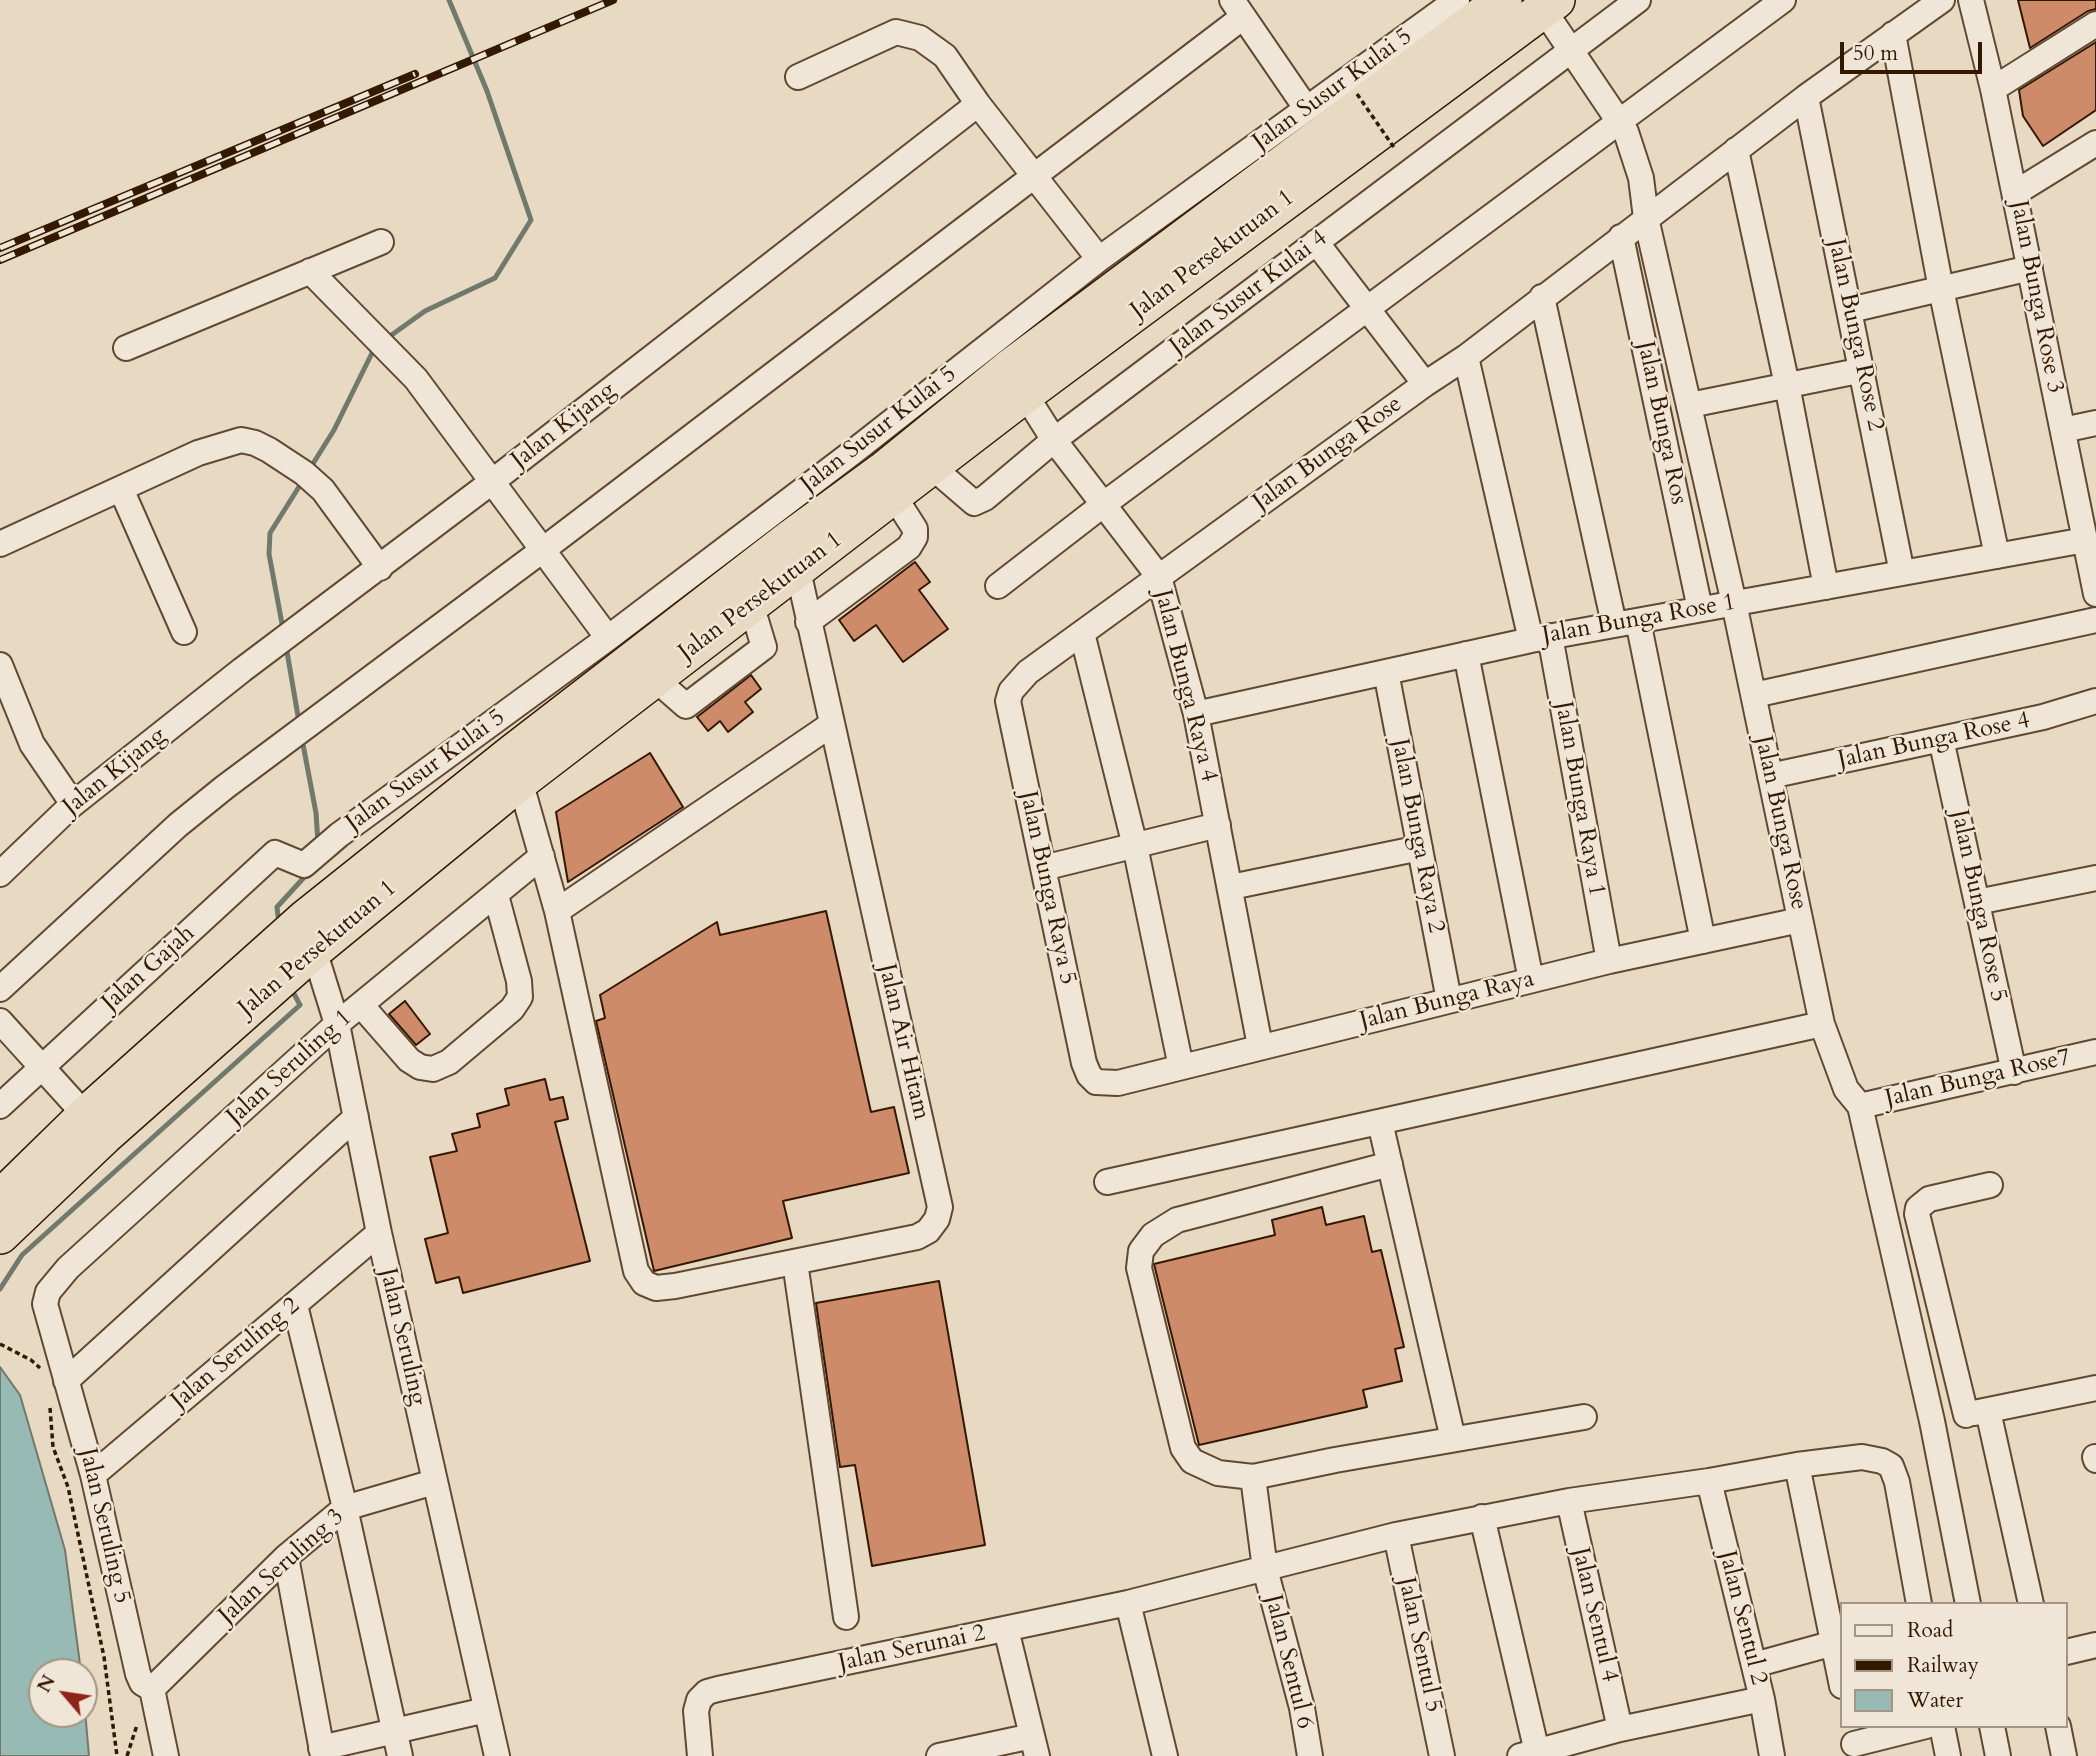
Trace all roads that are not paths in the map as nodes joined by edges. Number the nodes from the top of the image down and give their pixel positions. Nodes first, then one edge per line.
1 (1457, 0) edge
2 (1503, 0) edge
3 (1638, 0) edge
4 (1783, 0) edge
5 (1942, 0) edge
6 (1971, 0) edge
7 (1545, 3) edge
8 (1237, 8) edge
9 (2096, 24) edge
10 (1893, 34) junction
11 (1572, 50) junction
12 (797, 77) dead end
13 (1993, 89) junction
14 (1806, 97) junction
15 (978, 104) junction
16 (1306, 108) junction
17 (1619, 123) junction
18 (2095, 146) edge
19 (1735, 150) junction
20 (1034, 176) junction
21 (2015, 193) junction
22 (1646, 218) junction
23 (1621, 237) junction
24 (381, 242) dead end
25 (1316, 242) junction
26 (1099, 259) junction
27 (2029, 268) junction
28 (310, 271) junction
29 (1941, 289) junction
30 (1542, 297) junction
31 (1367, 309) junction
32 (1850, 310) junction
33 (126, 348) dead end
34 (1466, 357) junction
35 (1863, 370) junction
36 (1017, 381) junction
37 (1425, 384) junction
38 (1787, 385) junction
39 (1690, 405) junction
40 (2096, 424) edge
41 (2063, 430) junction
42 (1054, 440) junction
43 (931, 466) junction
44 (493, 481) junction
45 (121, 489) junction
46 (894, 496) junction
47 (1104, 504) junction
48 (2085, 540) junction
49 (0, 544) edge
50 (544, 549) junction
51 (794, 554) junction
52 (1997, 556) junction
53 (380, 568) junction
54 (1902, 573) junction
55 (1158, 577) junction
56 (998, 586) dead end
57 (1826, 587) junction
58 (2096, 594) edge
59 (1734, 603) junction
60 (1700, 609) junction
61 (2096, 620) edge
62 (808, 622) junction
63 (1626, 622) junction
64 (184, 632) dead end
65 (1082, 633) junction
66 (608, 638) junction
67 (1541, 638) junction
68 (1466, 654) junction
69 (0, 665) edge
70 (1386, 672) junction
71 (1011, 691) joint
72 (1754, 695) junction
73 (2096, 701) edge
74 (1196, 714) junction
75 (832, 724) junction
76 (1941, 739) junction
77 (516, 767) junction
78 (1770, 776) junction
79 (73, 804) junction
80 (1218, 825) junction
81 (1135, 846) junction
82 (1420, 848) junction
83 (542, 856) junction
84 (304, 865) joint
85 (1043, 868) junction
86 (0, 874) edge
87 (2096, 878) edge
88 (1231, 887) junction
89 (496, 895) junction
90 (1977, 902) junction
91 (557, 911) junction
92 (1800, 920) junction
93 (310, 934) junction
94 (1703, 941) junction
95 (1609, 961) junction
96 (1531, 980) junction
97 (0, 989) edge
98 (1449, 1000) junction
99 (361, 1005) junction
100 (0, 1021) edge
101 (337, 1024) junction
102 (1822, 1024) junction
103 (1260, 1046) junction
104 (2096, 1052) edge
105 (1181, 1067) junction
106 (41, 1068) junction
107 (2014, 1072) junction
108 (1096, 1082) joint
109 (0, 1106) edge
110 (1860, 1106) junction
111 (356, 1117) junction
112 (1380, 1122) junction
113 (95, 1126) junction
114 (1390, 1164) junction
115 (1107, 1182) dead end
116 (1990, 1185) dead end
117 (0, 1199) edge
118 (379, 1233) junction
119 (0, 1235) edge
120 (795, 1262) junction
121 (48, 1292) joint
122 (295, 1305) junction
123 (56, 1379) junction
124 (2096, 1388) edge
125 (1977, 1413) junction
126 (1584, 1417) dead end
127 (1932, 1421) junction
128 (1453, 1439) junction
129 (1797, 1465) junction
130 (93, 1475) junction
131 (1253, 1477) junction
132 (1709, 1481) junction
133 (434, 1482) junction
134 (1569, 1501) junction
135 (345, 1508) junction
136 (1482, 1517) junction
137 (1396, 1535) junction
138 (286, 1557) junction
139 (1265, 1569) junction
140 (1919, 1602) edge
141 (1968, 1602) edge
142 (2030, 1602) edge
143 (1128, 1603) junction
144 (846, 1617) dead end
145 (1006, 1629) junction
146 (1834, 1643) junction
147 (2096, 1646) edge
148 (2068, 1652) edge
149 (1754, 1665) junction
150 (1840, 1675) edge
151 (152, 1689) junction
152 (1762, 1699) junction
153 (486, 1710) junction
154 (1917, 1728) edge
155 (1942, 1728) edge
156 (1992, 1728) edge
157 (2058, 1728) edge
158 (1620, 1729) junction
159 (1853, 1742) edge
160 (398, 1744) edge
161 (1035, 1746) edge
162 (322, 1752) edge
163 (1529, 1754) edge
164 (695, 1755) edge
165 (166, 1756) edge
166 (497, 1756) edge
167 (939, 1756) edge
168 (1165, 1756) edge
169 (1310, 1756) edge
170 (1442, 1756) edge
171 (1772, 1756) edge
172 (1948, 1756) edge
173 (1998, 1756) edge
174 (2064, 1756) edge

1 - 16 street, Jalan Susur Kulai 5
2 - 36 highway, Jalan Persekutuan 1
3 - 11 street, Jalan Susur Kulai 4
4 - 17 street
5 - 10 street, Jalan Bunga Rose
6 - 13 street, Jalan Bunga Rose 3
7 - 11 street, Jalan Bunga Rose
7 - 36 highway, Jalan Persekutuan 1
8 - 16 street
8 - 20 street
9 - 13 street
10 - 14 street, Jalan Bunga Rose
10 - 29 street
11 - 17 street, Jalan Bunga Rose
11 - 25 street, Jalan Susur Kulai 4
12 - 15 street
13 - 21 street, Jalan Bunga Rose 3
14 - 19 street, Jalan Bunga Rose
14 - 32 street, Jalan Bunga Rose 2
15 - 20 street
15 - 44 street, Jalan Kijang
16 - 26 street, Jalan Susur Kulai 5
17 - 22 street, Jalan Bunga Rose
17 - 31 street
18 - 21 street
19 - 22 street, Jalan Bunga Rose
19 - 38 street
20 - 26 street
20 - 50 street
21 - 27 street, Jalan Bunga Rose 3
22 - 23 street, Jalan Bunga Rose
22 - 39 street, Jalan Bunga Rose
23 - 30 street, Jalan Bunga Rose
23 - 60 street, Jalan Bunga Ros
24 - 28 street
25 - 31 street
25 - 42 street, Jalan Susur Kulai 4
26 - 66 street, Jalan Susur Kulai 5
27 - 29 street
27 - 41 street, Jalan Bunga Rose 3
28 - 33 street
28 - 44 street
29 - 32 street
29 - 52 street
30 - 34 street, Jalan Bunga Rose
30 - 63 street
31 - 37 street
31 - 47 street
32 - 35 street, Jalan Bunga Rose 2
34 - 37 street, Jalan Bunga Rose
34 - 67 street, Jalan Bunga Raya 1
35 - 38 street
35 - 54 street, Jalan Bunga Rose 2
36 - 42 street, Jalan Bunga Raya 4
36 - 43 highway, Jalan Persekutuan 1
36 - 51 highway, Jalan Persekutuan 1
37 - 55 street, Jalan Bunga Rose
38 - 39 street
38 - 57 street
39 - 59 street, Jalan Bunga Rose
40 - 41 street
41 - 48 street, Jalan Bunga Rose 3
42 - 43 street, Jalan Susur Kulai 4
42 - 47 street, Jalan Bunga Raya 4
43 - 46 highway, Jalan Persekutuan 1
44 - 50 street
44 - 53 street, Jalan Kijang
45 - 49 street
45 - 53 street
45 - 64 street
46 - 51 highway, Jalan Persekutuan 1
46 - 62 street
47 - 55 street, Jalan Bunga Raya 4
47 - 56 street
48 - 52 street, Jalan Bunga Rose 1
48 - 58 street, Jalan Bunga Rose 3
50 - 66 street
50 - 97 street
51 - 62 street, Jalan Air Hitam
51 - 77 highway, Jalan Persekutuan 1
51 - 77 highway, Jalan Persekutuan 1
52 - 54 street, Jalan Bunga Rose 1
53 - 79 street, Jalan Kijang
54 - 57 street, Jalan Bunga Rose 1
55 - 65 street, Jalan Bunga Rose
55 - 74 street, Jalan Bunga Raya 4
57 - 59 street, Jalan Bunga Rose 1
59 - 60 street, Jalan Bunga Rose 1
59 - 72 street, Jalan Bunga Rose
60 - 63 street, Jalan Bunga Rose 1
61 - 72 street
62 - 75 street, Jalan Air Hitam
63 - 67 street, Jalan Bunga Rose 1
63 - 94 street
65 - 71 street, Jalan Bunga Rose
65 - 81 street
66 - 84 street, Jalan Susur Kulai 5
67 - 68 street, Jalan Bunga Rose 1
67 - 95 street, Jalan Bunga Raya 1
68 - 70 street, Jalan Bunga Rose 1
68 - 96 street
69 - 79 street
70 - 74 street, Jalan Bunga Rose 1
70 - 82 street, Jalan Bunga Raya 2
71 - 85 street, Jalan Bunga Raya 5
72 - 78 street, Jalan Bunga Rose
73 - 76 street, Jalan Bunga Rose 4
74 - 80 street, Jalan Bunga Raya 4
75 - 91 street
75 - 120 street, Jalan Air Hitam
76 - 78 street, Jalan Bunga Rose 4
76 - 90 street, Jalan Bunga Rose 5
77 - 83 street
77 - 93 highway, Jalan Persekutuan 1
78 - 92 street, Jalan Bunga Rose
79 - 86 street, Jalan Kijang
80 - 81 street
80 - 88 street, Jalan Bunga Raya 4
81 - 85 street
81 - 105 street
82 - 88 street
82 - 98 street, Jalan Bunga Raya 2
83 - 89 street, Jalan Seruling 1
83 - 91 street
84 - 106 street, Jalan Gajah
85 - 108 street, Jalan Bunga Raya 5
87 - 90 street
88 - 103 street, Jalan Bunga Raya 4
89 - 99 street, Jalan Seruling 1
89 - 99 street
90 - 107 street, Jalan Bunga Rose 5
91 - 120 street, Jalan Air Hitam
92 - 94 street, Jalan Bunga Raya
92 - 102 street, Jalan Bunga Rose
93 - 101 street, Jalan Seruling
93 - 113 highway, Jalan Persekutuan 1
94 - 95 street, Jalan Bunga Raya
95 - 96 street, Jalan Bunga Raya
96 - 98 street, Jalan Bunga Raya
98 - 103 street, Jalan Bunga Raya
99 - 101 street, Jalan Seruling 1
100 - 106 street
101 - 111 street, Jalan Seruling
101 - 121 street, Jalan Seruling 1
102 - 110 street, Jalan Bunga Rose
102 - 112 street
103 - 105 street, Jalan Bunga Raya
104 - 107 street, Jalan Bunga Rose7
105 - 108 street, Jalan Bunga Raya
106 - 109 street, Jalan Gajah
106 - 113 street
107 - 110 street, Jalan Bunga Rose7
110 - 127 street, Jalan Bunga Rose
111 - 118 street, Jalan Seruling
111 - 123 street
112 - 114 street
112 - 115 street
113 - 117 highway, Jalan Persekutuan 1
113 - 119 highway, Jalan Persekutuan 1
114 - 128 street
114 - 131 street
116 - 125 street
118 - 122 street, Jalan Seruling 2
118 - 133 street, Jalan Seruling
120 - 144 street
121 - 123 street, Jalan Seruling 5
122 - 130 street, Jalan Seruling 2
122 - 135 street
123 - 130 street, Jalan Seruling 5
124 - 125 street
125 - 127 street
125 - 142 street
126 - 128 street
127 - 141 street
128 - 131 street
129 - 132 street, Jalan Serunai 2
129 - 140 street, Jalan Serunai 2
129 - 146 street
130 - 151 street, Jalan Seruling 5
131 - 139 street, Jalan Sentul 6
132 - 134 street, Jalan Serunai 2
132 - 149 street, Jalan Sentul 2
133 - 135 street, Jalan Seruling 3
133 - 153 street, Jalan Seruling
134 - 136 street, Jalan Serunai 2
134 - 158 street, Jalan Sentul 4
135 - 138 street, Jalan Seruling 3
135 - 160 street
136 - 137 street, Jalan Serunai 2
136 - 163 street
137 - 139 street, Jalan Serunai 2
137 - 170 street, Jalan Sentul 5
138 - 151 street, Jalan Seruling 3
138 - 162 street
139 - 143 street, Jalan Serunai 2
139 - 169 street, Jalan Sentul 6
143 - 145 street, Jalan Serunai 2
143 - 168 street
145 - 161 street
145 - 164 street, Jalan Serunai 2
146 - 149 street
146 - 150 street
147 - 148 street
149 - 152 street, Jalan Sentul 2
151 - 165 street, Jalan Seruling 5
152 - 158 street
152 - 171 street, Jalan Sentul 2
153 - 160 street
153 - 166 street, Jalan Seruling
154 - 159 street
155 - 172 street
156 - 173 street
157 - 174 street
158 - 163 street
160 - 162 street
161 - 167 street

